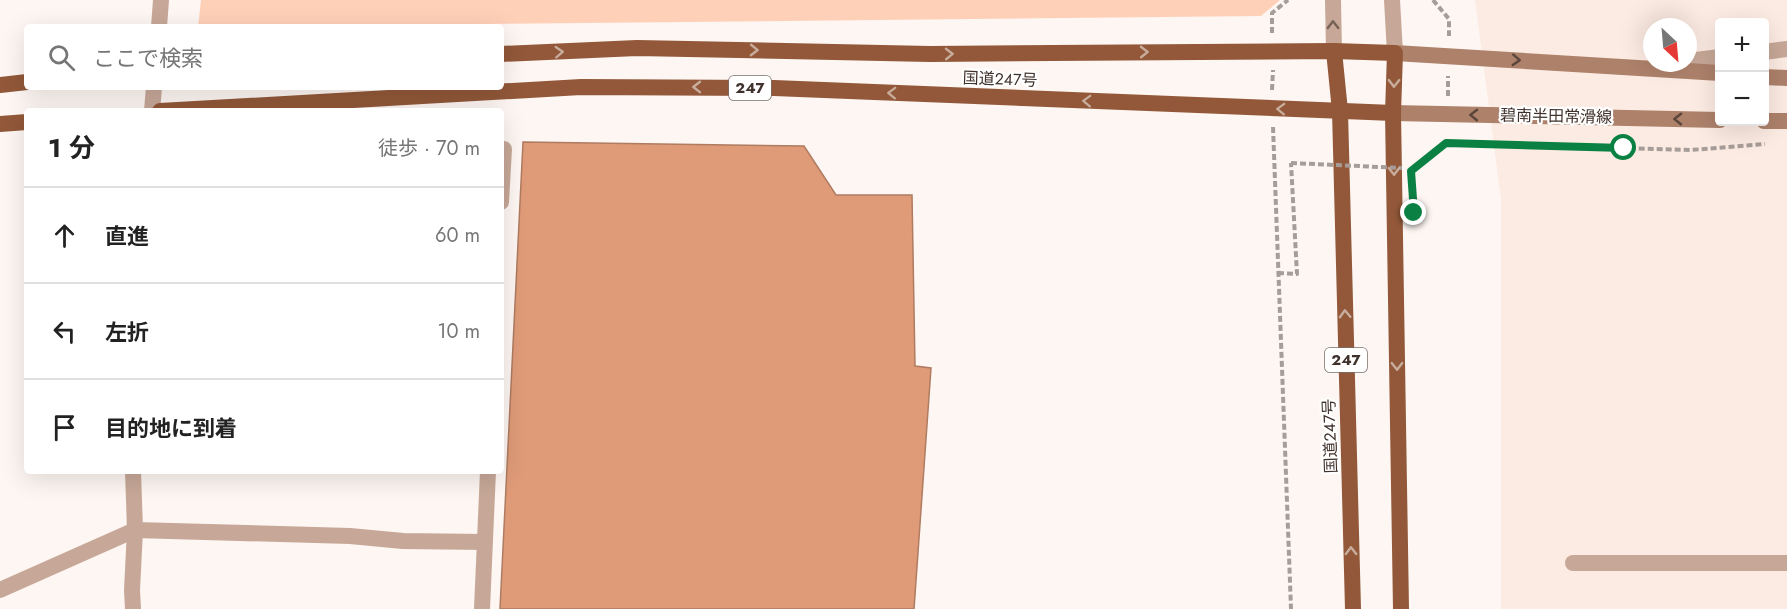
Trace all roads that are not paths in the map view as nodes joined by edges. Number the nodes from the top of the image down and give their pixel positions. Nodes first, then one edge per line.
1 (161, 0) edge
2 (1333, 0) edge
3 (1392, 0) edge
4 (159, 24) edge
5 (1787, 49) edge
6 (1334, 51) junction
7 (1769, 51) edge
8 (1395, 53) junction
9 (504, 54) edge
10 (1715, 58) edge
11 (1697, 60) edge
12 (1643, 66) edge
13 (1634, 67) junction
14 (1715, 73) edge
15 (1769, 77) edge
16 (1787, 78) edge
17 (24, 82) edge
18 (0, 85) edge
19 (154, 90) edge
20 (153, 108) edge
21 (213, 108) edge
22 (1340, 111) junction
23 (1393, 113) junction
24 (1715, 120) edge
25 (1769, 121) edge
26 (1787, 121) edge
27 (24, 122) edge
28 (0, 124) edge
29 (133, 474) edge
30 (488, 474) edge
31 (135, 530) junction
32 (484, 542) junction
33 (1787, 562) edge
34 (1573, 563) dead end
35 (0, 590) edge
36 (133, 609) edge
37 (482, 609) edge
38 (1353, 609) edge
39 (1401, 609) edge

1 - 4 street
6 -> 2 street
3 - 8 street
5 - 7 street
6 - 8 highway, 国道247号
9 -> 6 highway, 国道247号
6 - 22 highway, 247
8 -> 13 main road
8 -> 23 highway
10 - 11 street
12 - 13 street
13 - 14 main road
15 - 16 main road
17 - 18 highway
19 - 20 street
22 -> 21 highway, 国道247号 / 247
22 - 23 highway, 247
38 -> 22 highway, 国道247号 / 247
24 -> 23 main road, 碧南半田常滑線
23 -> 39 highway
25 - 26 main road
27 - 28 highway
29 - 31 street
30 - 32 street
31 - 32 street
31 - 35 street
31 - 36 street
32 - 37 street
33 - 34 street

